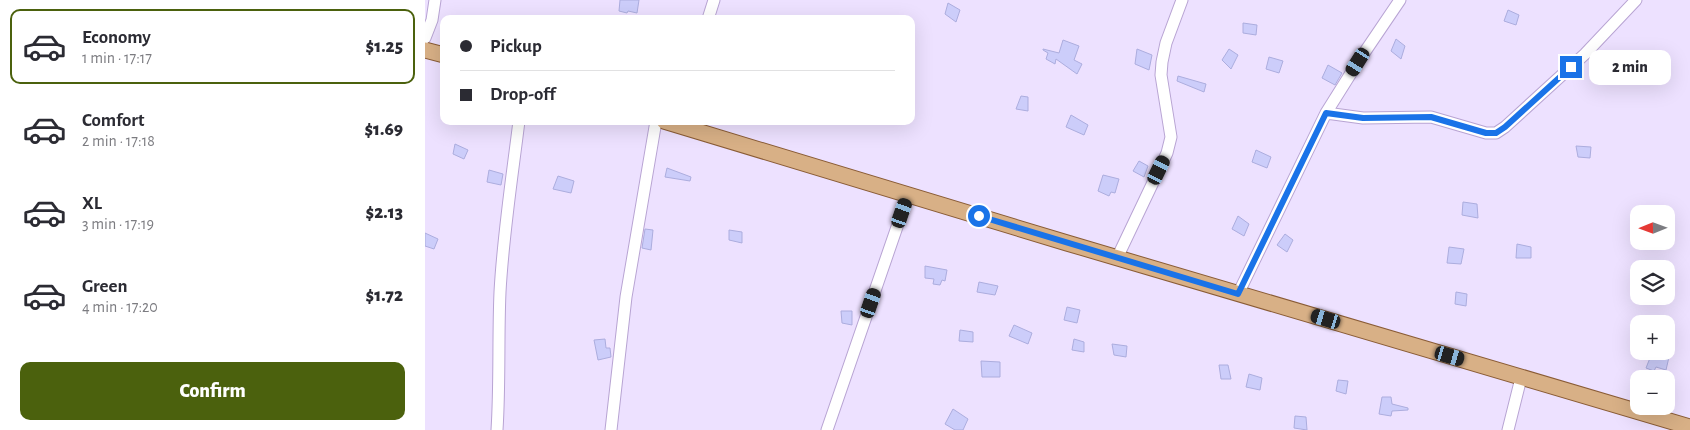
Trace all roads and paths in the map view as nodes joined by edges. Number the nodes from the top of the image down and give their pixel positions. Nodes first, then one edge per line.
1 (435, 0) edge
2 (714, 0) edge
3 (1182, 0) edge
4 (1400, 0) edge
5 (1636, 0) edge
6 (709, 15) edge
7 (425, 38) edge
8 (425, 50) edge
9 (440, 54) edge
10 (1326, 113) junction
11 (518, 125) edge
12 (654, 125) edge
13 (680, 125) edge
14 (908, 195) junction
15 (1117, 258) junction
16 (1238, 294) junction
17 (1521, 378) junction
18 (1690, 427) edge
19 (497, 430) edge
20 (611, 430) edge
21 (827, 430) edge
22 (1509, 430) edge

1 - 7 street
2 - 6 street
3 - 15 street
4 - 10 street
5 - 10 street
8 - 9 main road
10 - 16 street
11 - 19 street
12 - 20 street
13 - 14 main road
14 - 15 main road
14 - 21 street
15 - 16 main road
16 - 17 main road
17 - 18 main road
17 - 22 street

